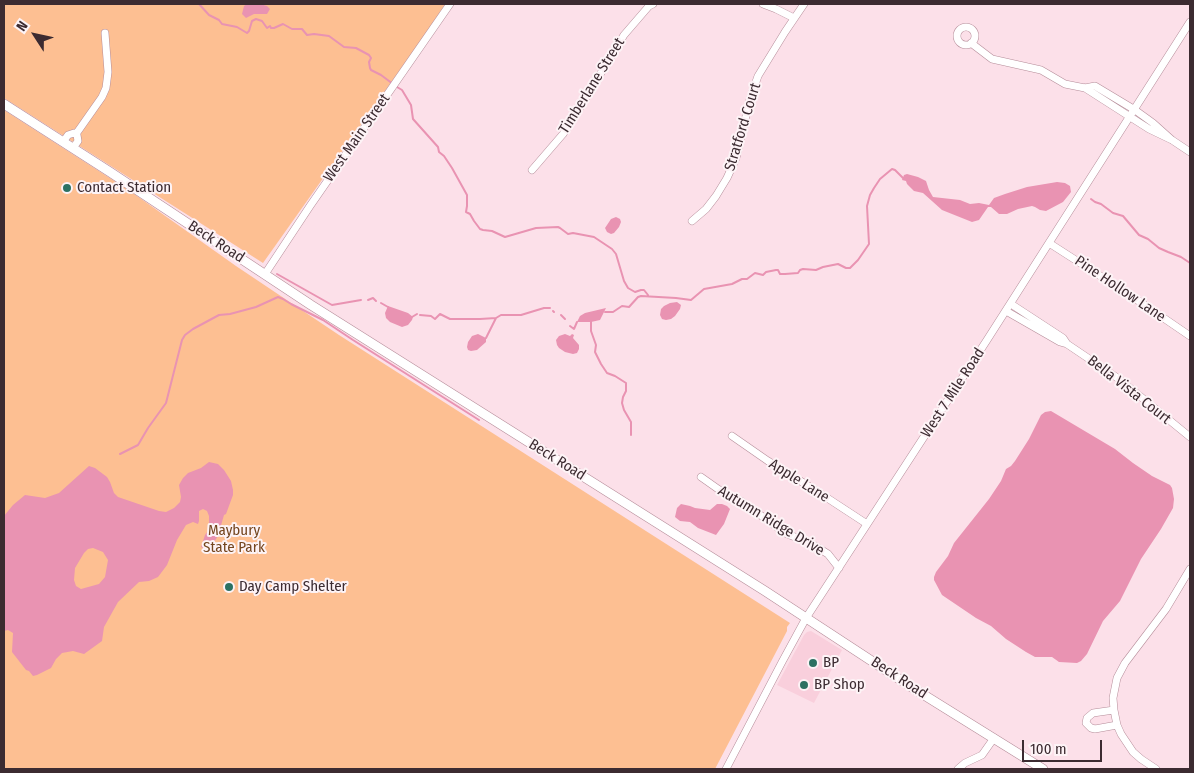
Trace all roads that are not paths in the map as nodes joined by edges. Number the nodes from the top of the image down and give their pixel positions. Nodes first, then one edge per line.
1 (450, 4) edge
2 (652, 4) edge
3 (763, 4) edge
4 (804, 4) edge
5 (794, 18) junction
6 (1190, 22) edge
7 (105, 33) dead end
8 (972, 43) dead end
9 (4, 104) edge
10 (1132, 113) junction
11 (76, 134) junction
12 (63, 142) junction
13 (73, 148) junction
14 (1190, 152) edge
15 (532, 170) dead end
16 (692, 221) dead end
17 (1050, 243) junction
18 (264, 274) junction
19 (1011, 304) junction
20 (1006, 311) junction
21 (1039, 326) junction
22 (1190, 336) edge
23 (732, 436) dead end
24 (1190, 437) edge
25 (701, 477) dead end
26 (868, 524) junction
27 (839, 568) junction
28 (1190, 569) edge
29 (806, 618) junction
30 (1114, 710) junction
31 (1117, 725) junction
32 (994, 738) junction
33 (726, 769) edge
34 (958, 769) edge
35 (1043, 769) edge
36 (1156, 769) edge

1 - 18 street, West Main Street
2 - 15 street, Timberlane Street
3 - 5 street
4 - 5 street, Stratford Court
5 - 16 street, Stratford Court
6 - 10 street, West 7 Mile Road
7 - 11 street
8 - 10 street
9 - 12 main road, Beck Road
10 - 14 street
10 - 17 street, West 7 Mile Road
11 - 12 street
11 - 13 street
12 - 13 main road, Beck Road
13 - 18 main road, Beck Road
17 - 19 street, West 7 Mile Road
17 - 22 street, Pine Hollow Lane
18 - 29 main road, Beck Road
19 - 20 street, West 7 Mile Road
19 - 21 street, Bella Vista Court
20 - 21 street, Bella Vista Court
20 - 26 street, West 7 Mile Road
21 - 24 street, Bella Vista Court
23 - 26 street, Apple Lane
25 - 27 street, Autumn Ridge Drive
26 - 27 street, West 7 Mile Road
27 - 29 street, West 7 Mile Road
28 - 30 street
29 - 32 main road, Beck Road
29 - 33 street, West 7 Mile Road
30 - 31 street
30 - 31 street
31 - 36 street
32 - 34 street
32 - 35 main road, Beck Road

